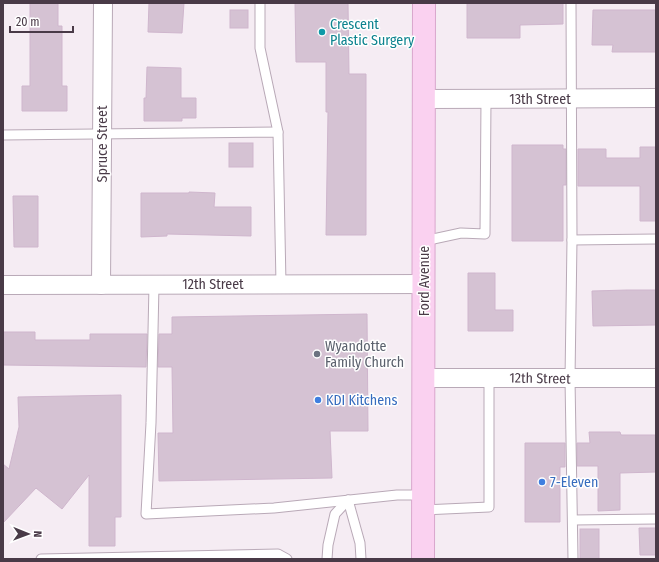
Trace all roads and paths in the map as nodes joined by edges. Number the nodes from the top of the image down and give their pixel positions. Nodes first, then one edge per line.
1 (103, 3) edge
2 (260, 3) edge
3 (424, 3) edge
4 (571, 3) edge
5 (656, 98) edge
6 (486, 99) junction
7 (571, 99) junction
8 (424, 100) junction
9 (278, 132) junction
10 (102, 133) junction
11 (3, 135) edge
12 (656, 239) edge
13 (572, 240) junction
14 (424, 242) junction
15 (281, 284) junction
16 (424, 284) junction
17 (3, 285) edge
18 (101, 285) junction
19 (154, 285) junction
20 (423, 378) junction
21 (489, 378) junction
22 (656, 378) edge
23 (570, 379) junction
24 (348, 500) junction
25 (423, 502) junction
26 (656, 519) edge
27 (573, 520) junction
28 (41, 559) edge
29 (287, 559) edge
30 (327, 559) edge
31 (361, 559) edge
32 (423, 559) edge
33 (572, 559) edge

1 - 10 street, Spruce Street
2 - 9 lane
3 - 8 main road, Ford Avenue
4 - 7 lane
5 - 7 street, 13th Street
6 - 7 street, 13th Street
6 - 8 street, 13th Street
6 - 14 lane
7 - 13 lane
8 - 14 main road, Ford Avenue
9 - 10 lane
9 - 15 lane
10 - 11 lane
10 - 18 street, Spruce Street
12 - 13 lane
13 - 23 lane
14 - 16 main road, Ford Avenue
15 - 16 street, 12th Street
15 - 19 street, 12th Street
16 - 20 main road, Ford Avenue
17 - 18 street, 12th Street
18 - 19 street, 12th Street
19 - 24 lane
20 - 21 street, 12th Street
20 - 25 main road, Ford Avenue
21 - 23 street, 12th Street
21 - 25 lane
22 - 23 street, 12th Street
23 - 27 lane
24 - 25 lane
24 - 30 lane
24 - 31 lane
25 - 32 main road, Ford Avenue
26 - 27 lane
27 - 33 lane
28 - 29 lane

